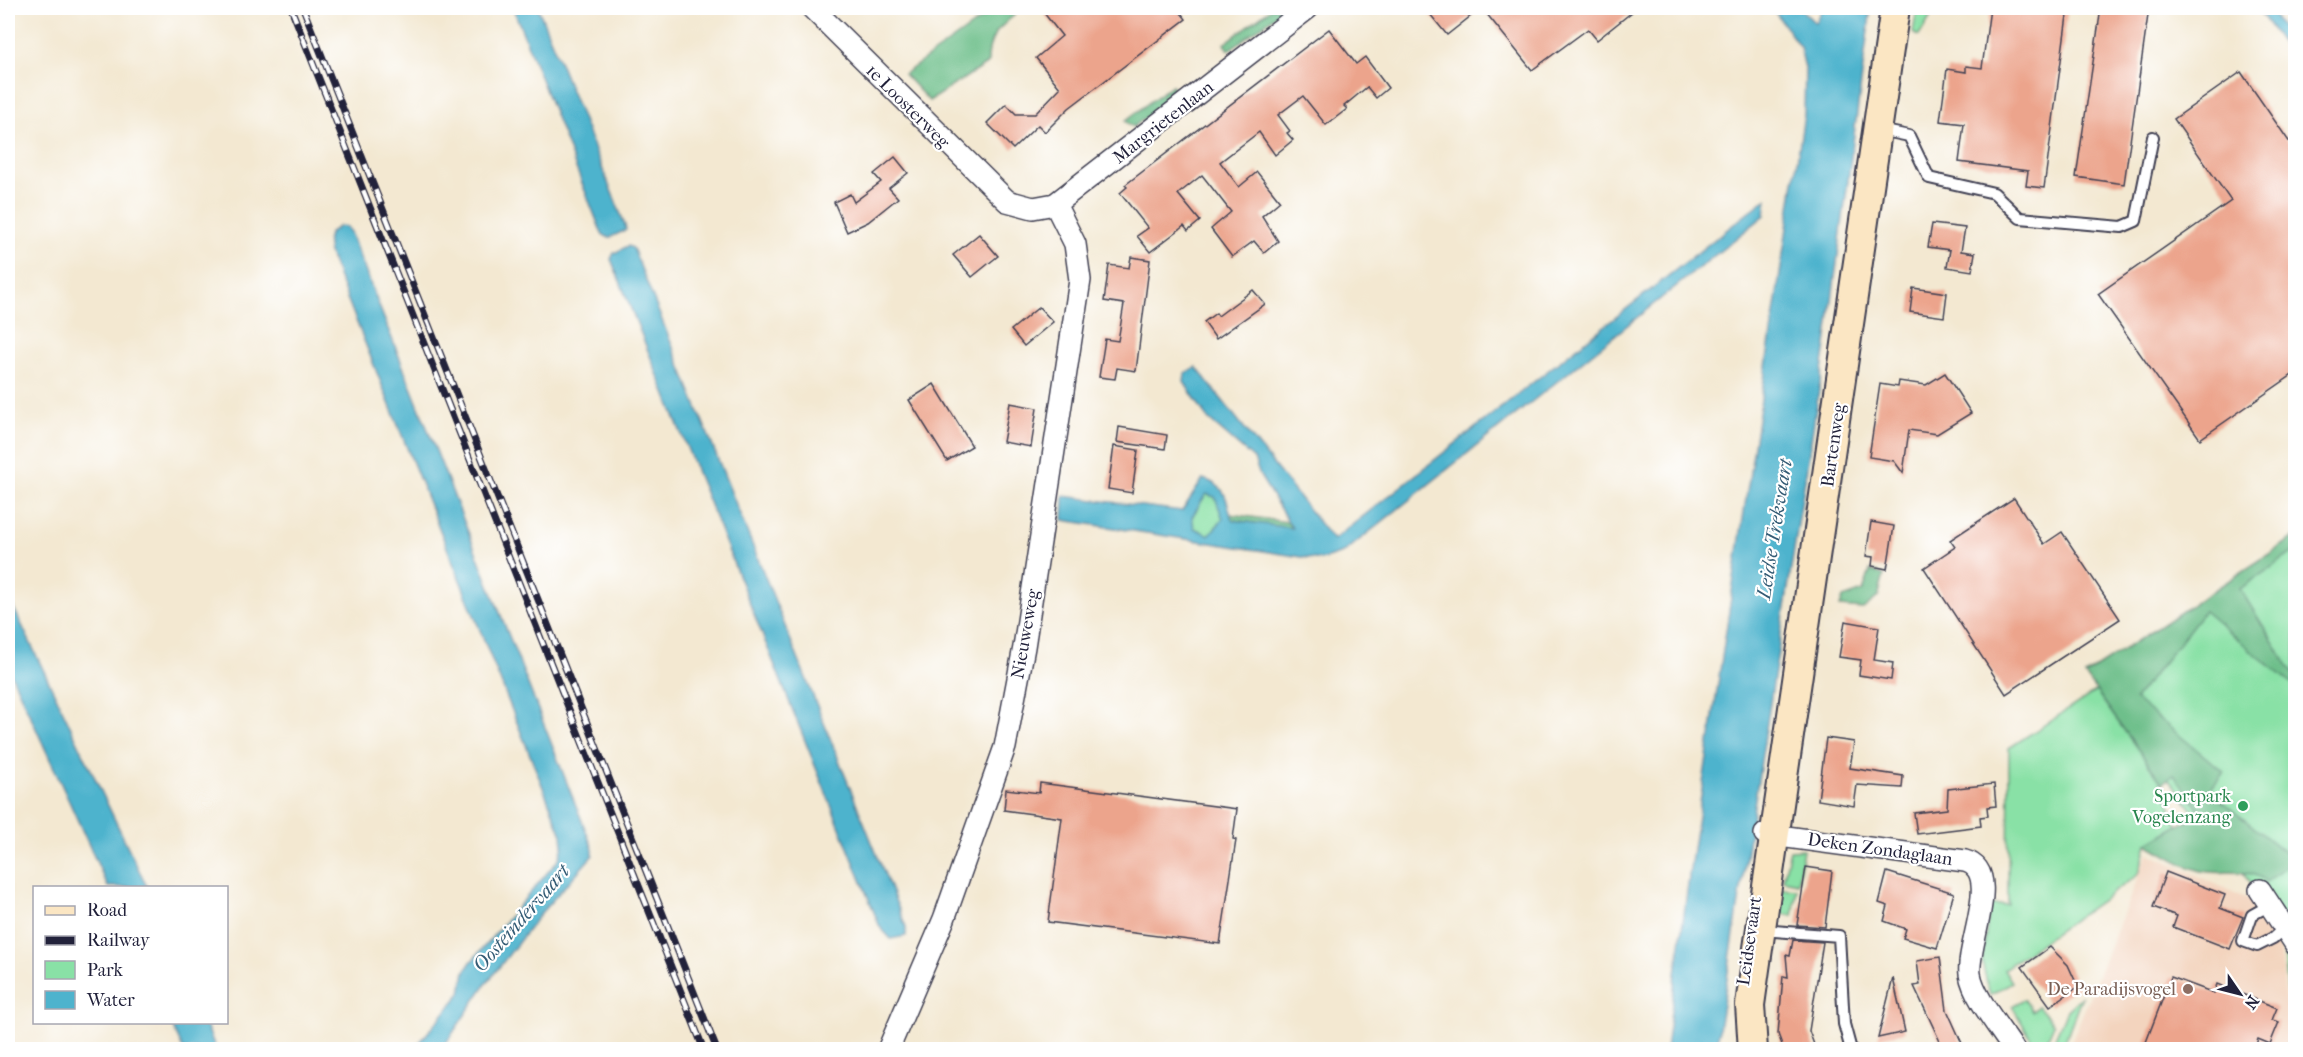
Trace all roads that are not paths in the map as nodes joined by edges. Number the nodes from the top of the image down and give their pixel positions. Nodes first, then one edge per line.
1 (812, 8) edge
2 (1308, 8) edge
3 (1895, 8) edge
4 (1879, 130) junction
5 (2153, 137) dead end
6 (1055, 204) junction
7 (1770, 834) junction
8 (2265, 897) joint
9 (1755, 929) junction
10 (2290, 936) edge
11 (888, 1050) edge
12 (1739, 1050) edge
13 (1753, 1050) edge
14 (1851, 1050) edge
15 (2014, 1050) edge

1 - 6 street, 1e Loosterweg
2 - 6 street, Margrietenlaan
3 - 4 main road, Bartenweg
4 - 5 lane
4 - 7 main road, Bartenweg
6 - 11 street, Nieuweweg
7 - 9 main road, Leidsevaart
7 - 15 street, Deken Zondaglaan
8 - 10 street
8 - 10 lane
9 - 12 main road, Leidsevaart
9 - 13 main road, Leidsevaart
9 - 14 lane

